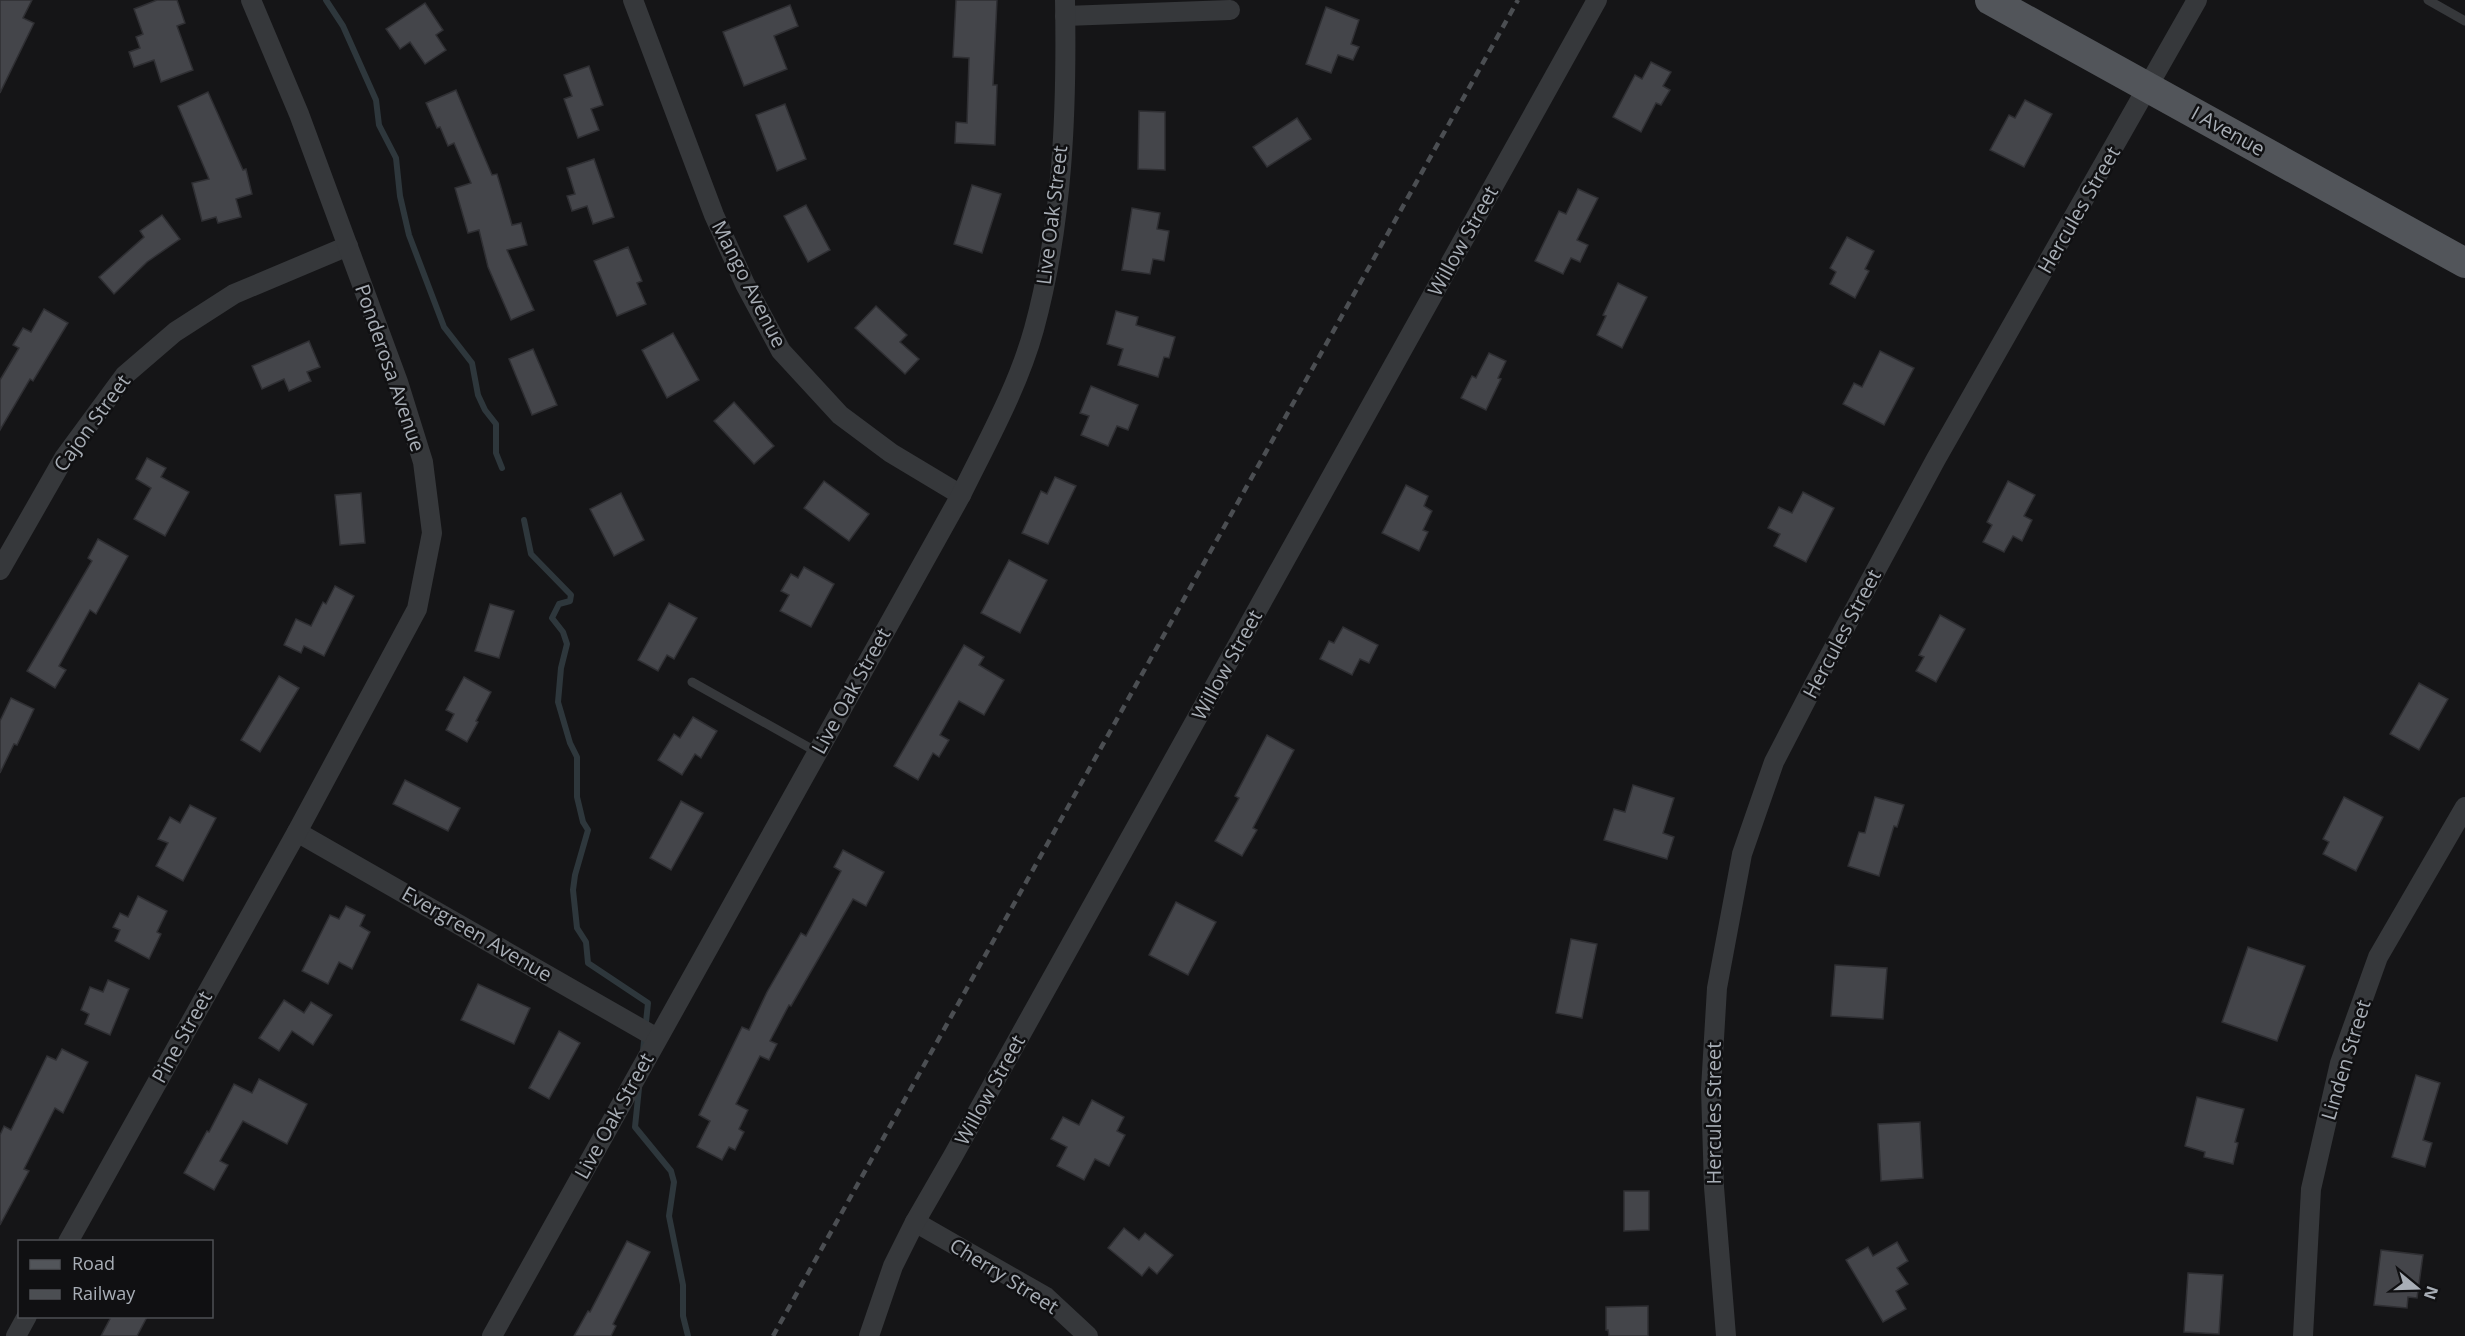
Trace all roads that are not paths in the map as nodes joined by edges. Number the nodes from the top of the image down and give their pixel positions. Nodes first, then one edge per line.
1 (251, 0) edge
2 (633, 0) edge
3 (1598, 0) edge
4 (1990, 0) edge
5 (2197, 0) edge
6 (2428, 0) edge
7 (1065, 8) edge
8 (1230, 10) dead end
9 (2465, 21) edge
10 (2149, 87) junction
11 (348, 246) junction
12 (2465, 263) edge
13 (961, 495) junction
14 (0, 570) edge
15 (692, 682) dead end
16 (817, 752) junction
17 (2465, 807) edge
18 (297, 832) junction
19 (657, 1038) junction
20 (915, 1222) junction
21 (69, 1240) edge
22 (26, 1318) edge
23 (16, 1336) edge
24 (492, 1336) edge
25 (869, 1336) edge
26 (1088, 1336) edge
27 (1726, 1336) edge
28 (2303, 1336) edge

1 - 11 street, Ponderosa Avenue
2 - 13 street, Mango Avenue
3 - 20 street, Willow Street
4 - 10 main road, I Avenue
5 - 10 street, Hercules Street
6 - 9 lane
7 - 8 street
7 - 13 street, Live Oak Street
10 - 12 main road, I Avenue
10 - 27 street, Hercules Street
11 - 14 street, Cajon Street
11 - 18 street, Ponderosa Avenue
13 - 16 street, Live Oak Street
15 - 16 lane
16 - 19 street, Live Oak Street
17 - 28 street, Linden Street
18 - 19 street, Evergreen Avenue
18 - 21 street, Pine Street
19 - 24 street, Live Oak Street
20 - 25 street, Willow Street
20 - 26 street, Cherry Street
22 - 23 street

